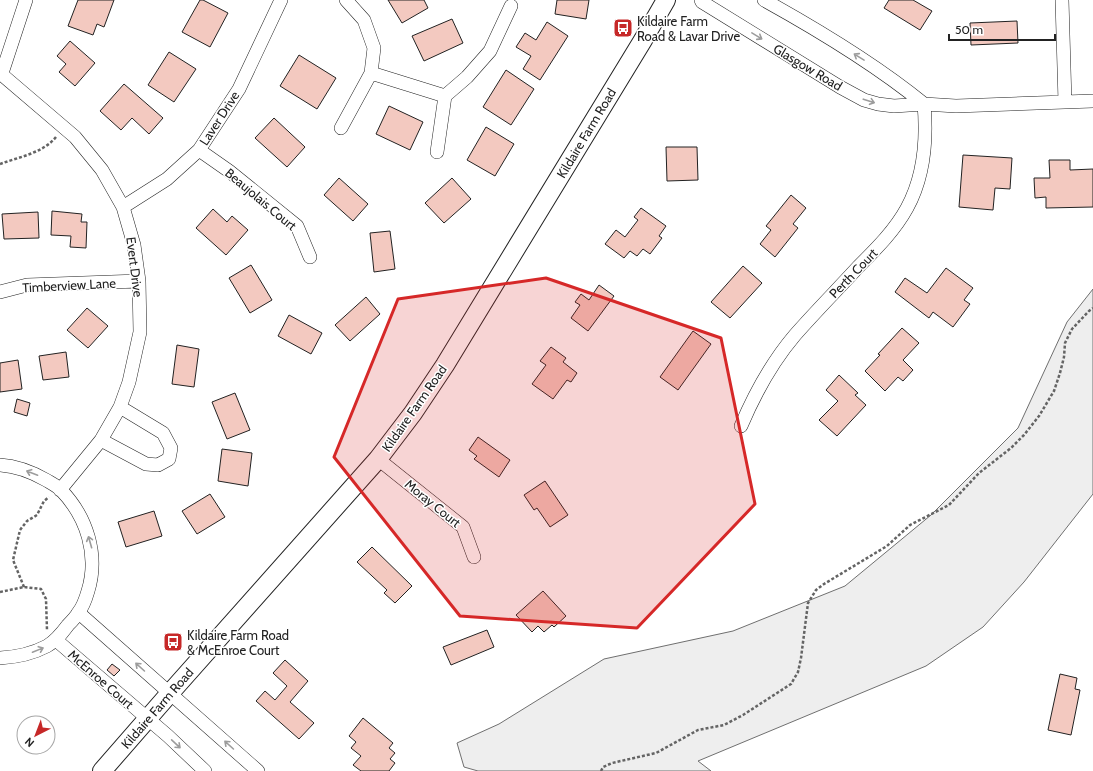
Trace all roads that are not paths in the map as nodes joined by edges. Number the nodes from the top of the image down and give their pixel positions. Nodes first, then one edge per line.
1 (26, 0) edge
2 (281, 0) edge
3 (346, 0) edge
4 (666, 0) edge
5 (702, 0) edge
6 (764, 0) edge
7 (1062, 0) edge
8 (511, 6) dead end
9 (1, 73) edge
10 (371, 73) junction
11 (445, 96) junction
12 (1093, 101) edge
13 (1065, 102) junction
14 (924, 104) junction
15 (341, 128) dead end
16 (199, 150) junction
17 (437, 152) dead end
18 (123, 207) junction
19 (310, 257) dead end
20 (139, 281) junction
21 (0, 292) edge
22 (120, 406) junction
23 (741, 426) dead end
24 (101, 440) junction
25 (378, 460) junction
26 (0, 465) edge
27 (60, 490) junction
28 (474, 557) dead end
29 (79, 613) junction
30 (51, 643) junction
31 (0, 658) edge
32 (170, 693) junction
33 (147, 719) junction
34 (102, 771) edge
35 (205, 771) edge
36 (258, 771) edge

1 - 9 street
2 - 16 street, Laver Drive
3 - 10 street
4 - 25 main road, Kildaire Farm Road
5 -> 14 street, Glasgow Road
14 -> 6 street
7 - 13 street
8 - 11 street
9 - 18 street, Evert Drive
10 - 11 street
10 - 15 street
11 - 17 street
12 - 13 street, Glasgow Road
13 - 14 street, Glasgow Road
14 - 23 street, Perth Court
16 - 18 street, Laver Drive
16 - 19 street, Beaujolais Court
18 - 20 street, Evert Drive
20 - 21 street, Timberview Lane
20 - 22 street, Evert Drive
22 - 24 street, Evert Drive
22 - 24 street
24 - 27 street, Evert Drive
25 - 28 street, Moray Court
25 - 32 main road, Kildaire Farm Road
27 -> 26 street
29 -> 27 street
29 - 30 street
32 -> 29 street
31 -> 30 street
30 - 33 street, McEnroe Court
32 - 33 main road, Kildaire Farm Road
36 -> 32 street
33 - 34 main road, Kildaire Farm Road
33 -> 35 street, McEnroe Court

